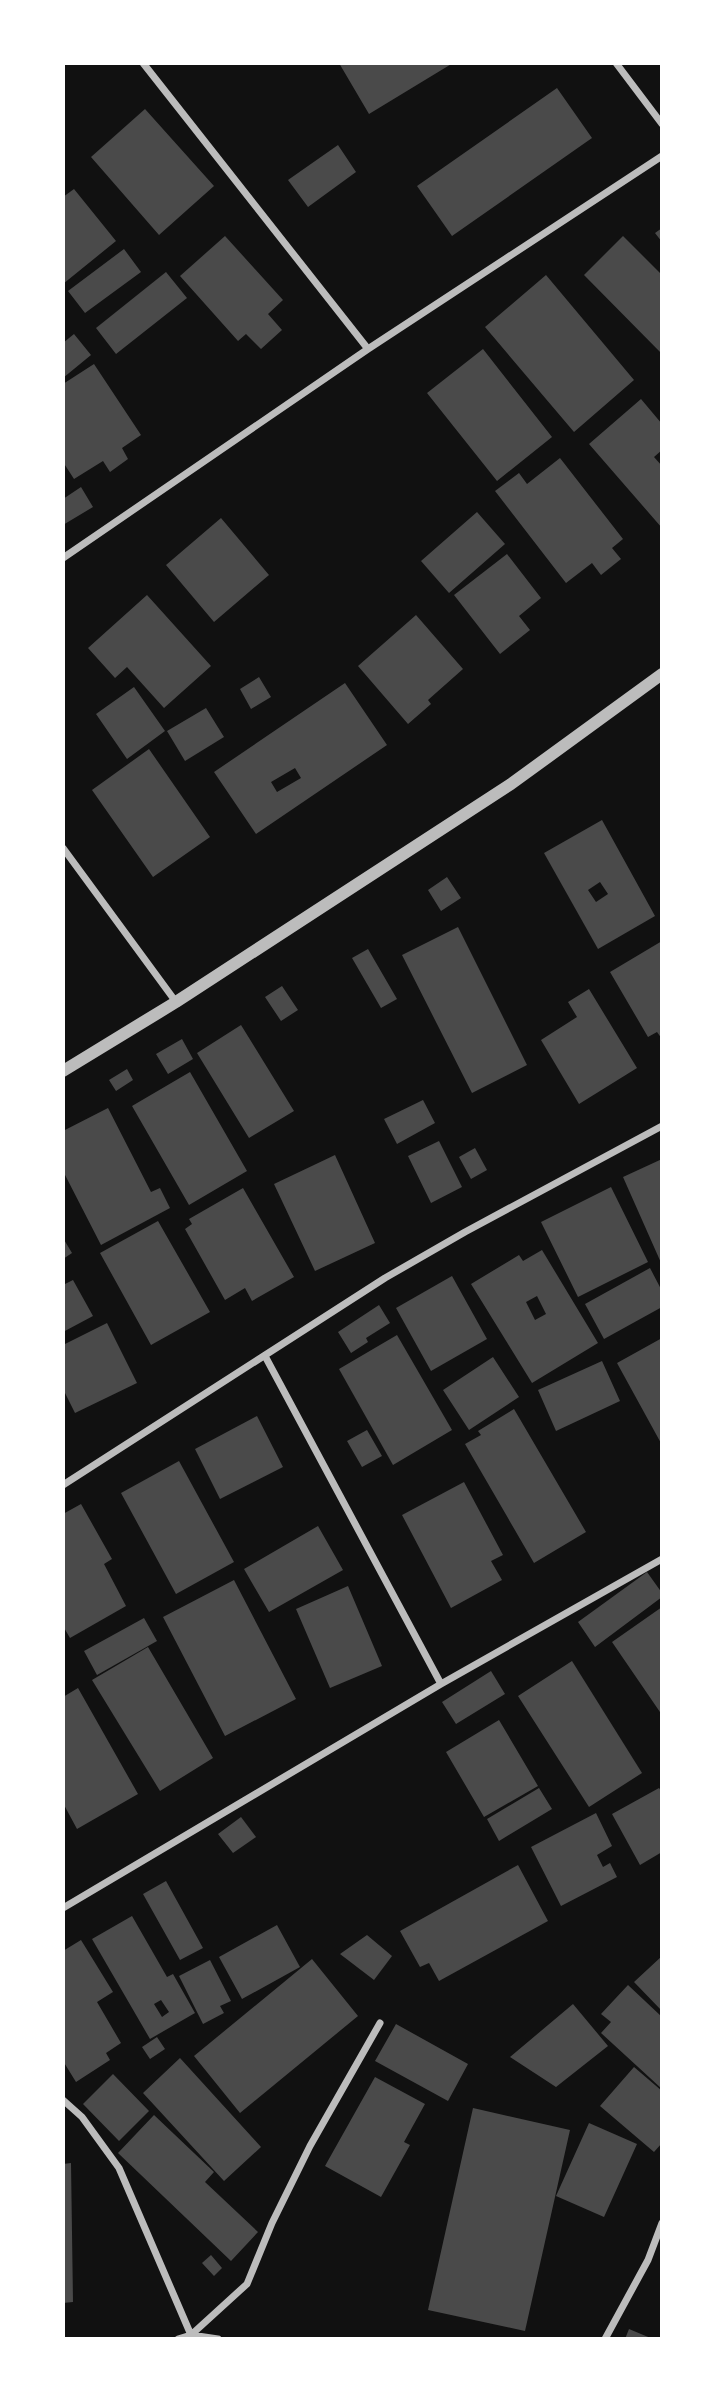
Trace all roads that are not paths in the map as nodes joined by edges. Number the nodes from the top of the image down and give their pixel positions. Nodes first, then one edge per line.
1 (143, 63) edge
2 (616, 63) edge
3 (662, 124) edge
4 (662, 156) edge
5 (368, 349) junction
6 (63, 558) edge
7 (662, 674) edge
8 (63, 848) edge
9 (176, 1002) junction
10 (63, 1071) edge
11 (662, 1126) edge
12 (265, 1356) junction
13 (63, 1485) edge
14 (662, 1559) edge
15 (442, 1684) junction
16 (63, 1908) edge
17 (380, 2022) dead end
18 (63, 2100) edge
19 (662, 2223) edge
20 (191, 2335) junction
21 (178, 2339) edge
22 (218, 2339) edge
23 (605, 2339) edge

1 - 5 street
2 - 3 street
4 - 5 street
5 - 6 street
7 - 9 street
8 - 9 street
9 - 10 street
11 - 12 street
12 - 13 street
12 - 15 street
14 - 15 street
15 - 16 street
17 - 20 street
18 - 20 street
19 - 23 street
20 - 21 street
20 - 22 street

